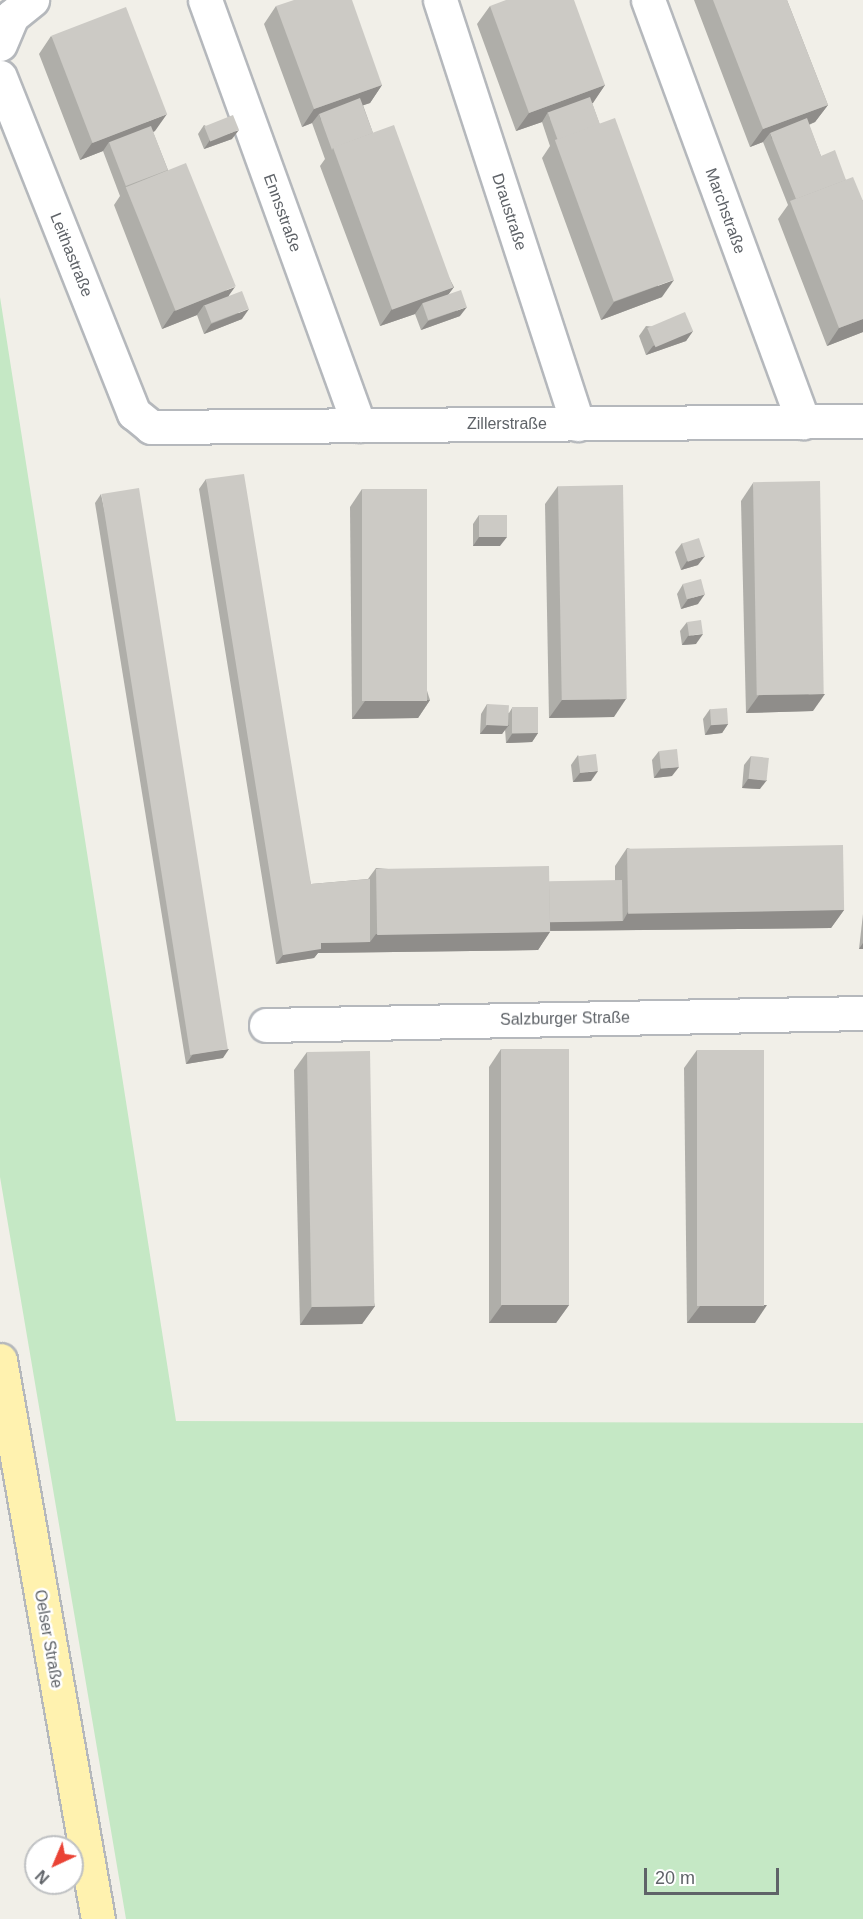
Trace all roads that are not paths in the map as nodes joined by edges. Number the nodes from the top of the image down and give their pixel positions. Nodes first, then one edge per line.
1 (32, 0) edge
2 (205, 0) edge
3 (440, 0) edge
4 (648, 0) edge
5 (0, 44) edge
6 (0, 76) edge
7 (863, 421) edge
8 (803, 422) junction
9 (578, 424) junction
10 (358, 425) junction
11 (151, 427) joint
12 (863, 1013) edge
13 (266, 1025) dead end
14 (0, 1360) edge
15 (98, 1919) edge

1 - 5 street
2 - 10 street, Ennsstraße
3 - 9 street, Draustraße
4 - 8 street, Marchstraße
6 - 11 street, Leithastraße
7 - 8 street, Zillerstraße
8 - 9 street, Zillerstraße
9 - 10 street, Zillerstraße
10 - 11 street, Zillerstraße
12 - 13 street, Salzburger Straße
14 - 15 main road, Oelser Straße

